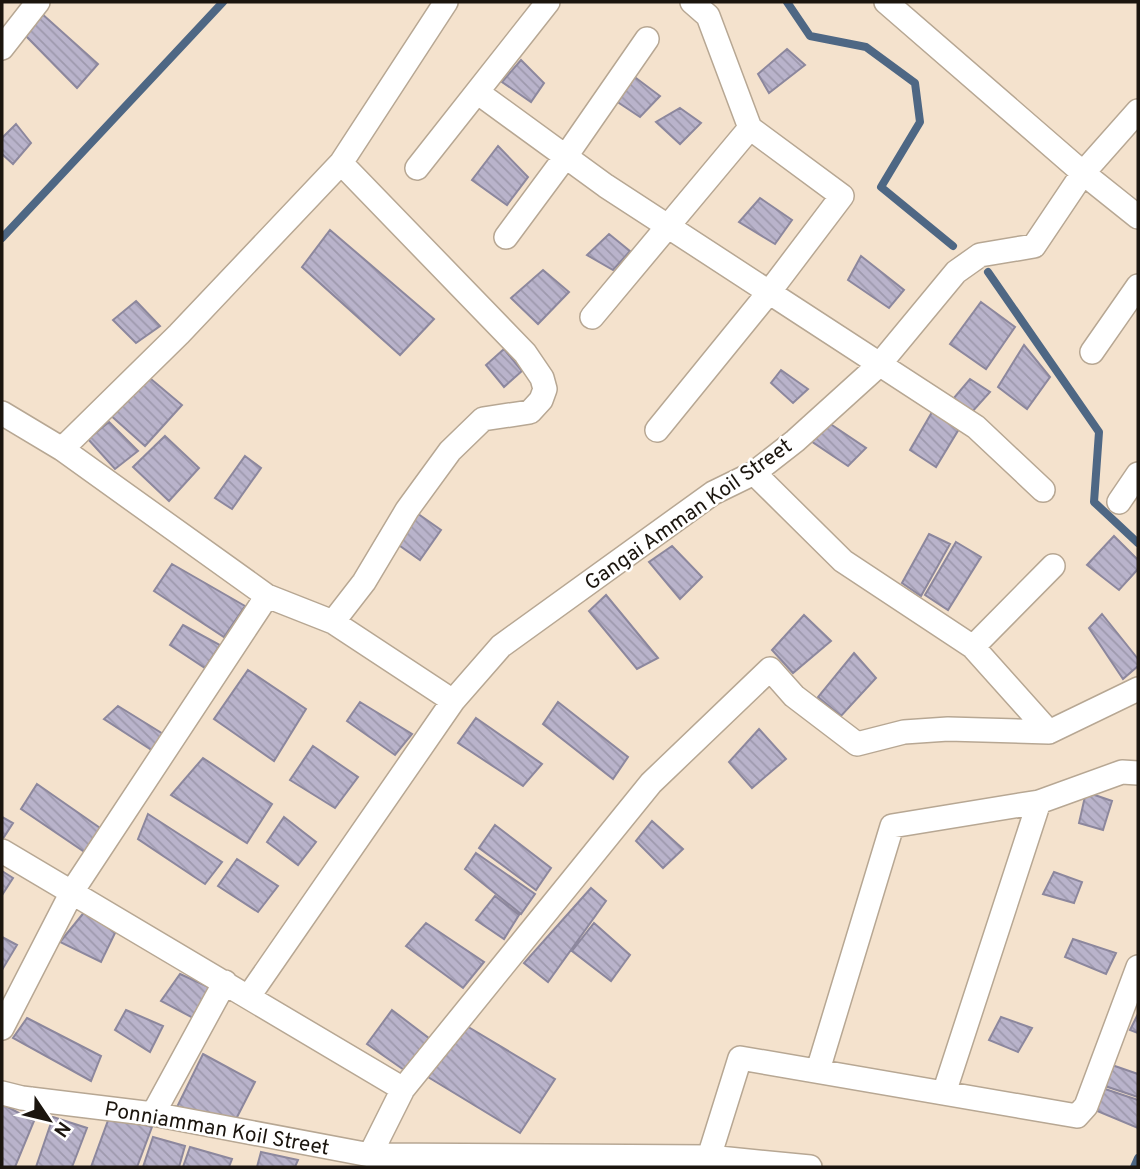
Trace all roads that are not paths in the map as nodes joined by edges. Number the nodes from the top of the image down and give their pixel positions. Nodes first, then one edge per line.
1 (38, 2) edge
2 (446, 2) edge
3 (548, 2) edge
4 (692, 2) edge
5 (886, 2) edge
6 (6, 34) edge
7 (647, 39) dead end
8 (477, 92) junction
9 (1138, 111) edge
10 (750, 128) junction
11 (566, 156) junction
12 (341, 163) junction
13 (417, 168) dead end
14 (1083, 173) junction
15 (1138, 217) edge
16 (668, 226) junction
17 (506, 237) dead end
18 (1138, 286) edge
19 (770, 291) junction
20 (592, 317) dead end
21 (1092, 352) dead end
22 (879, 365) junction
23 (3, 416) edge
24 (657, 430) dead end
25 (62, 449) junction
26 (754, 473) junction
27 (1138, 474) edge
28 (1042, 490) dead end
29 (1119, 502) dead end
30 (1053, 566) dead end
31 (267, 596) junction
32 (333, 622) junction
33 (973, 647) junction
34 (1138, 689) edge
35 (453, 701) junction
36 (1049, 732) junction
37 (1138, 773) edge
38 (1039, 802) junction
39 (2, 850) edge
40 (73, 890) junction
41 (1138, 967) edge
42 (225, 982) junction
43 (249, 996) junction
44 (2, 1028) edge
45 (818, 1070) junction
46 (403, 1089) junction
47 (2, 1093) edge
48 (944, 1093) junction
49 (153, 1114) junction
50 (370, 1155) junction
51 (709, 1157) junction
52 (680, 1163) edge
53 (810, 1167) edge

1 - 6 street
2 - 12 street
3 - 8 street
4 - 10 street
5 - 14 street
7 - 11 street
8 - 11 street
8 - 13 street
9 - 14 street, Gangai Amman Koil Street
10 - 16 street
10 - 19 street
11 - 16 street
11 - 17 street
12 - 25 street
12 - 32 street
14 - 15 street
14 - 22 street, Gangai Amman Koil Street
16 - 19 street
16 - 20 street
18 - 21 street
19 - 22 street
19 - 24 street
22 - 26 street, Gangai Amman Koil Street
22 - 28 street
23 - 25 street
25 - 31 street
26 - 33 street
26 - 35 street, Gangai Amman Koil Street
27 - 29 street
30 - 33 street
31 - 32 street
31 - 40 street
32 - 35 street
33 - 36 street
34 - 36 street
35 - 43 street, Gangai Amman Koil Street
36 - 46 street
37 - 38 street
38 - 45 street
38 - 48 street
39 - 40 street
40 - 42 street
40 - 44 street
41 - 48 street
42 - 43 street
42 - 49 street
43 - 46 street
45 - 48 street
45 - 51 street
46 - 50 street
47 - 49 street, Ponniamman Koil Street
49 - 50 street, Ponniamman Koil Street
50 - 52 street, Ponniamman Koil Street
51 - 52 street, Ponniamman Koil Street
51 - 53 street, Ponniamman Koil Street

